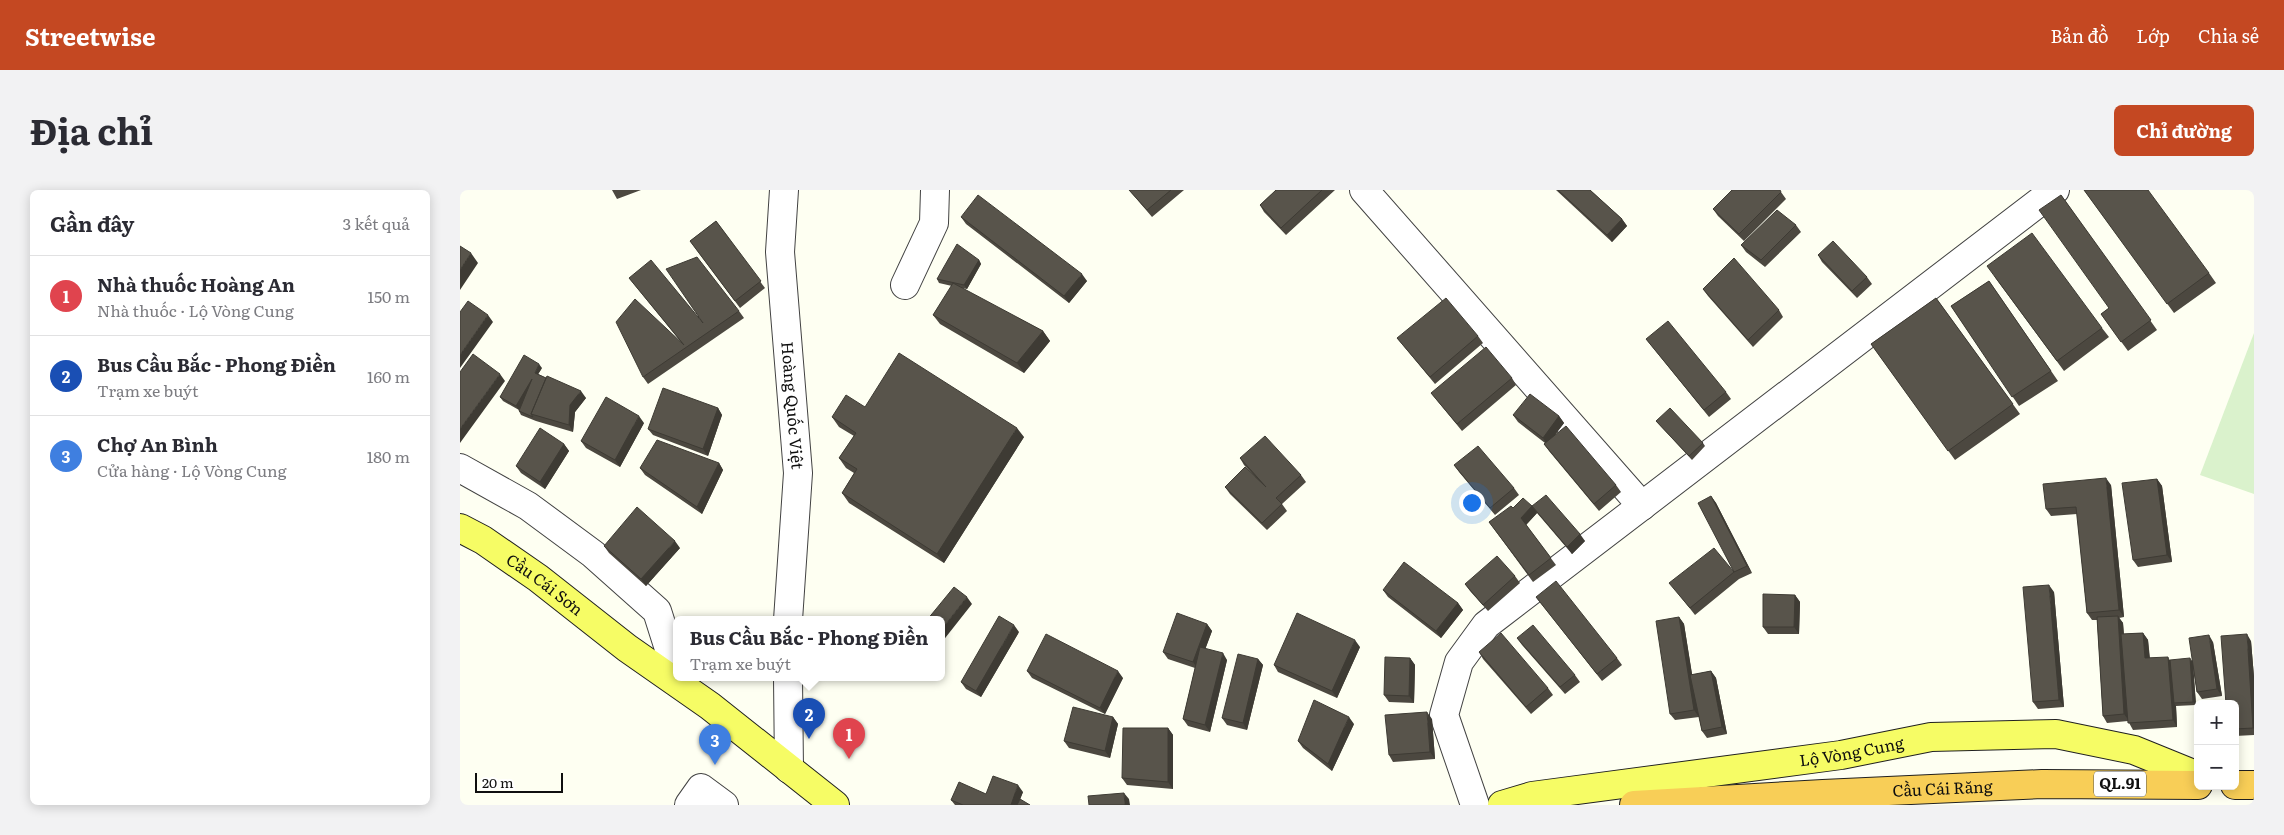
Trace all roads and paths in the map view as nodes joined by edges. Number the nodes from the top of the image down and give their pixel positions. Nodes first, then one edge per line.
1 (784, 190) edge
2 (935, 190) edge
3 (1364, 190) edge
4 (2055, 190) edge
5 (905, 285) dead end
6 (460, 468) edge
7 (1642, 506) junction
8 (460, 528) edge
9 (788, 616) edge
10 (673, 660) edge
11 (673, 675) edge
12 (682, 681) edge
13 (788, 681) edge
14 (789, 769) junction
15 (2194, 774) edge
16 (2194, 785) edge
17 (2239, 785) edge
18 (2254, 785) edge
19 (689, 805) edge
20 (724, 805) edge
21 (835, 805) edge
22 (1475, 805) edge
23 (1502, 805) edge
24 (1634, 805) edge

1 - 9 street, Hoàng Quốc Việt
2 - 5 street
3 - 7 street
4 - 7 street
6 - 10 street
7 - 22 street
8 - 11 main road, Cầu Cái Sơn
12 - 14 main road
13 - 14 street
14 - 21 main road
15 - 23 main road, Lộ Vòng Cung
16 - 24 highway, Cầu Cái Răng / QL.91
17 - 18 highway
19 - 20 street

